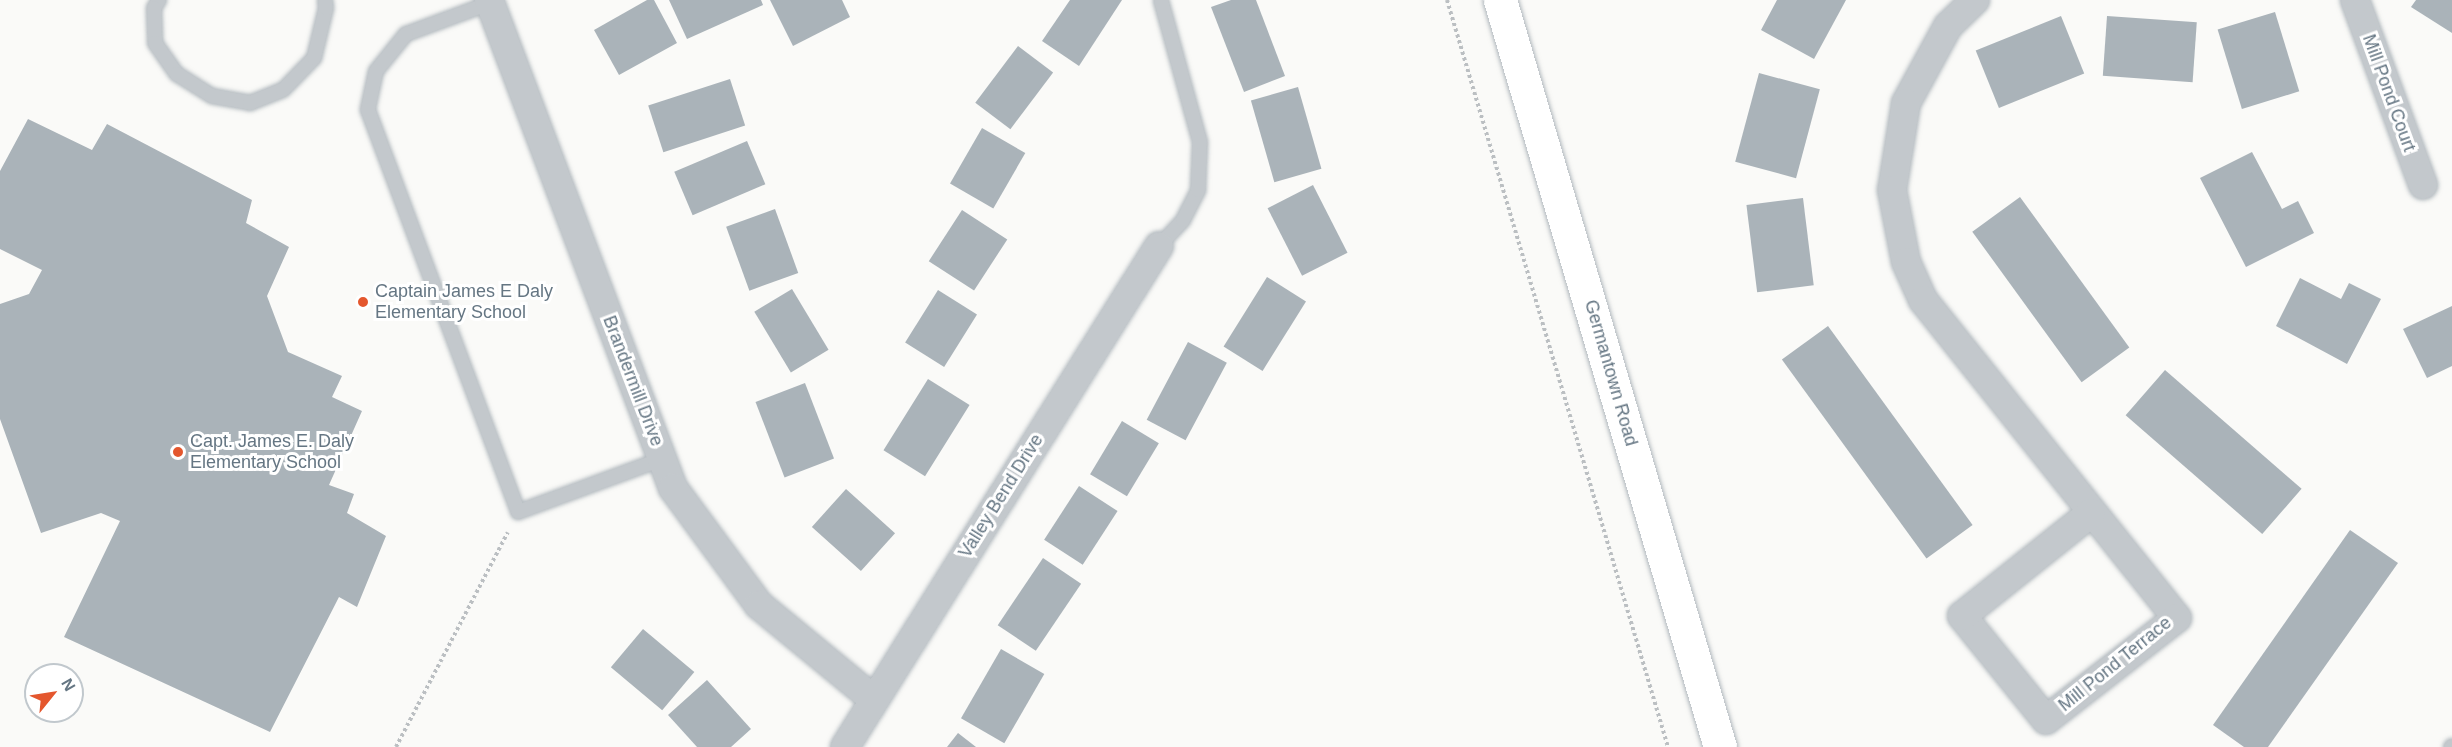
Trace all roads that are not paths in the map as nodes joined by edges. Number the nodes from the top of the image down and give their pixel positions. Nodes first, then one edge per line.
1 (159, 0) edge
2 (325, 0) edge
3 (1161, 0) edge
4 (1500, 0) edge
5 (1974, 0) edge
6 (2355, 0) edge
7 (491, 1) edge
8 (2422, 185) dead end
9 (1159, 246) joint
10 (662, 459) junction
11 (2091, 513) junction
12 (873, 699) junction
13 (845, 747) edge
14 (1720, 747) edge

1 - 2 lane
3 - 9 lane
4 - 14 street, Germantown Road
5 - 11 street, Mill Pond Terrace
6 - 8 street, Mill Pond Court
7 - 10 street, Brandermill Drive
7 - 10 lane
9 - 12 street, Valley Bend Drive
10 - 12 street, Brandermill Drive
11 - 11 street, Mill Pond Terrace
12 - 13 street, Valley Bend Drive

